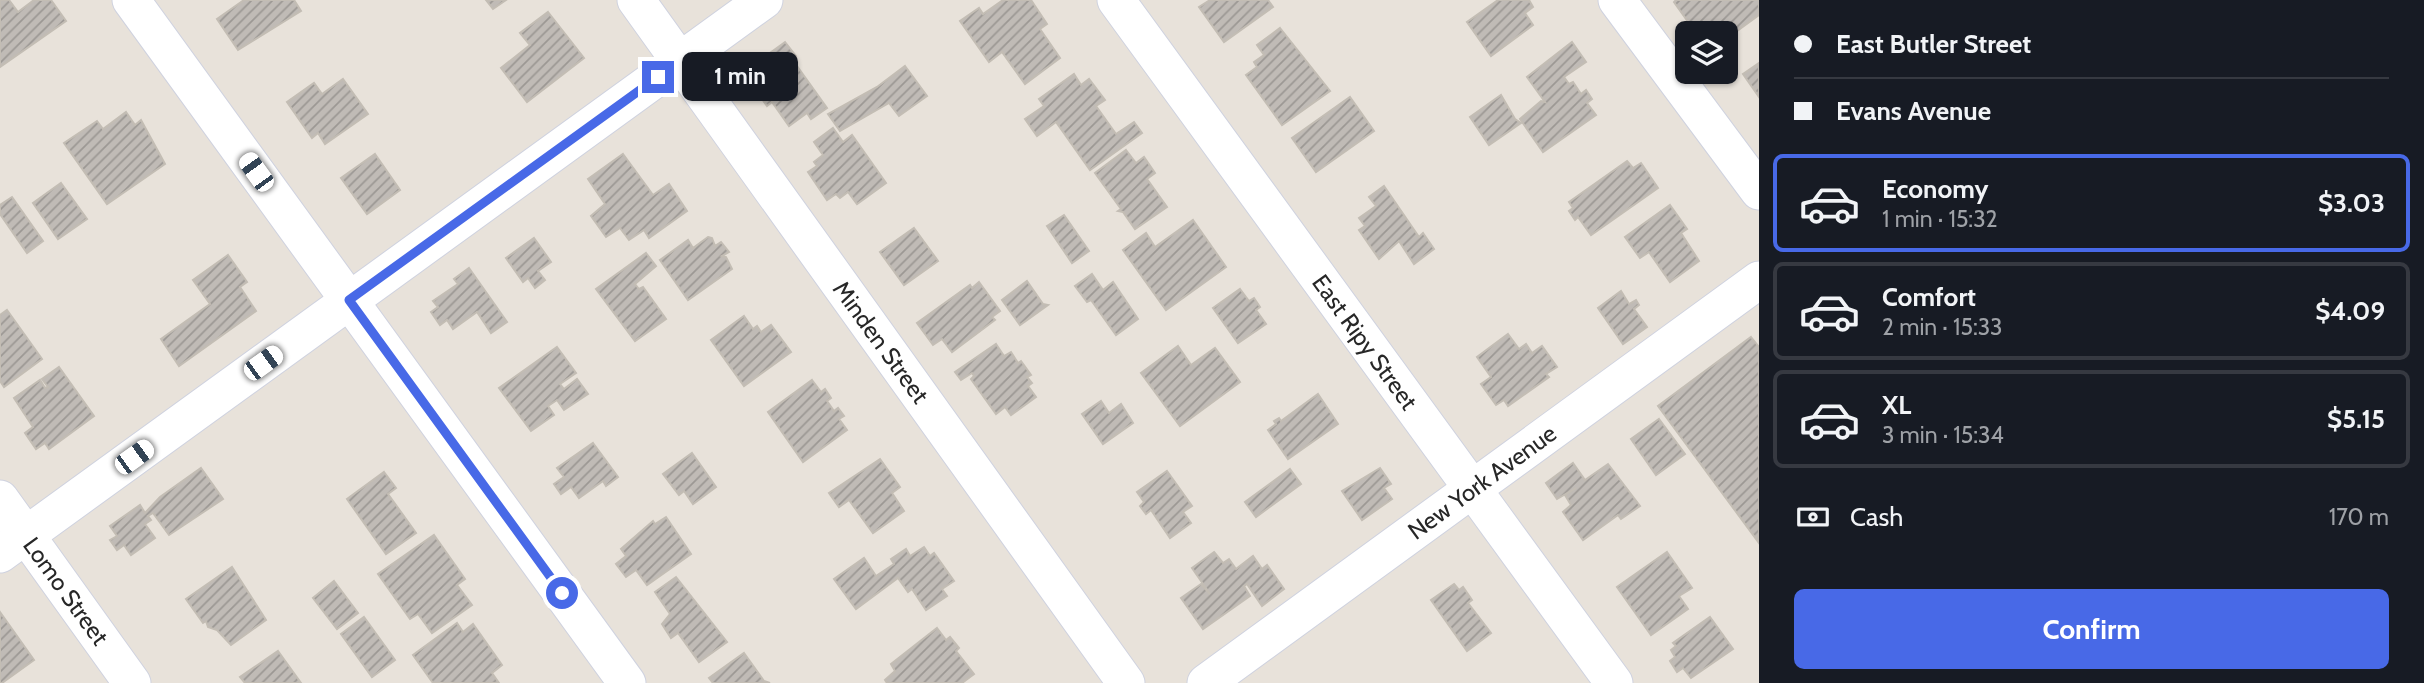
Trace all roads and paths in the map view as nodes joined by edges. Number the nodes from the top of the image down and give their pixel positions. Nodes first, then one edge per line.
1 (131, 0) edge
2 (636, 0) edge
3 (764, 0) edge
4 (1116, 0) edge
5 (1617, 0) edge
6 (680, 61) junction
7 (1759, 191) edge
8 (1759, 280) edge
9 (349, 300) junction
10 (1472, 489) junction
11 (0, 499) edge
12 (13, 544) edge
13 (132, 683) edge
14 (627, 683) edge
15 (1126, 683) edge
16 (1206, 683) edge
17 (1614, 683) edge

1 - 9 street
2 - 6 street, Minden Street
3 - 6 street
4 - 10 street, East Ripy Street
5 - 7 street
6 - 9 street
6 - 15 street, Minden Street
8 - 10 street, New York Avenue
9 - 12 street
9 - 14 street
10 - 16 street, New York Avenue
10 - 17 street, East Ripy Street
11 - 12 street, Lomo Street
12 - 13 street, Lomo Street

